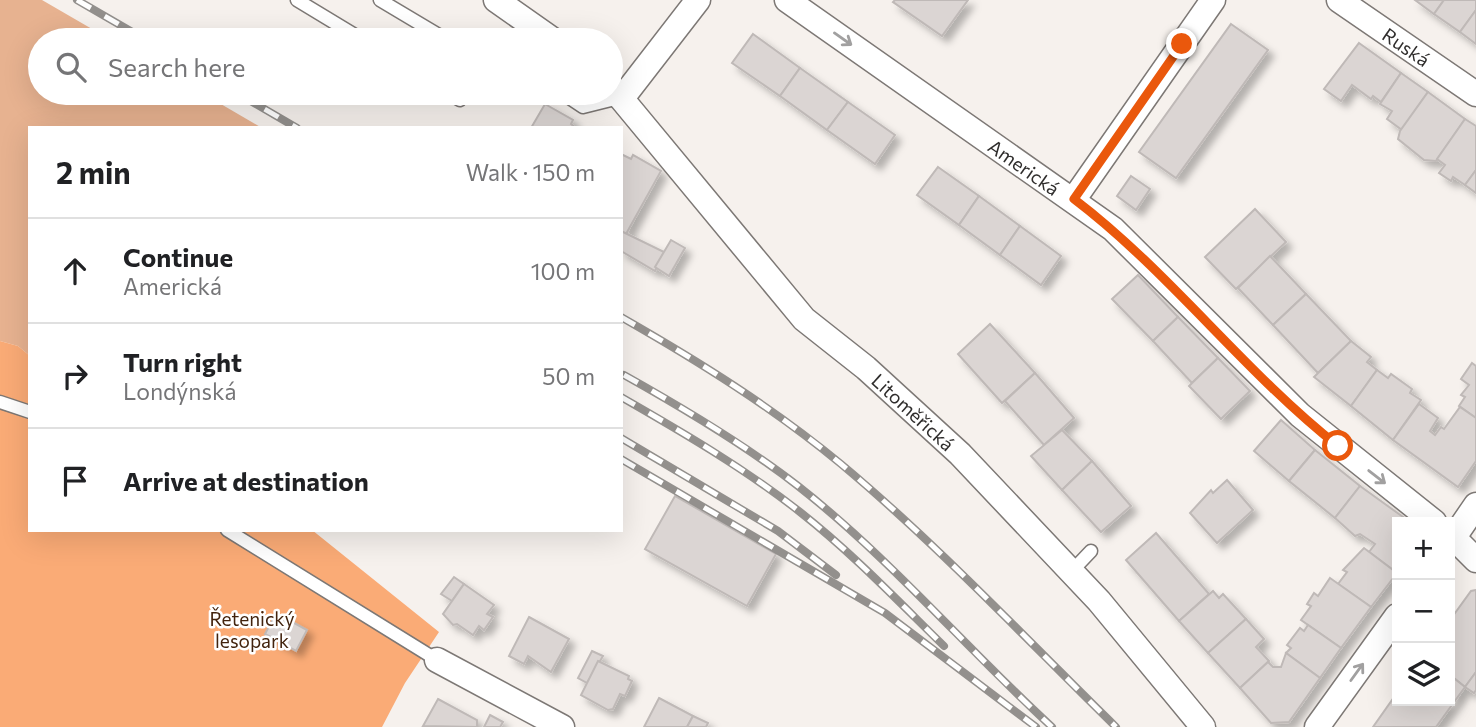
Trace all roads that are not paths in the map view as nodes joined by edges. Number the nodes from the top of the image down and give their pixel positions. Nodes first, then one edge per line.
1 (297, 0) edge
2 (380, 0) edge
3 (496, 0) edge
4 (698, 0) edge
5 (787, 0) edge
6 (1213, 0) edge
7 (1339, 0) edge
8 (343, 28) edge
9 (427, 28) edge
10 (536, 28) edge
11 (623, 85) edge
12 (1476, 94) edge
13 (623, 99) edge
14 (1074, 199) junction
15 (0, 402) edge
16 (28, 411) edge
17 (1476, 505) edge
18 (1426, 517) edge
19 (1455, 526) edge
20 (230, 532) edge
21 (1455, 541) edge
22 (1091, 551) dead end
23 (1476, 560) edge
24 (1071, 572) junction
25 (1392, 623) edge
26 (437, 660) joint
27 (562, 727) edge
28 (1203, 727) edge
29 (1317, 727) edge

1 - 8 lane
2 - 9 lane
3 - 10 street
4 - 11 street
5 -> 14 street, Americká
6 - 14 street
7 - 12 street, Ruská
13 - 24 street, Litoměřická
14 -> 18 street, Americká
15 - 16 lane
17 - 19 street
20 - 26 lane
21 - 23 street, Americká
22 - 24 lane
24 - 28 street, Litoměřická
29 -> 25 street
26 - 27 street

